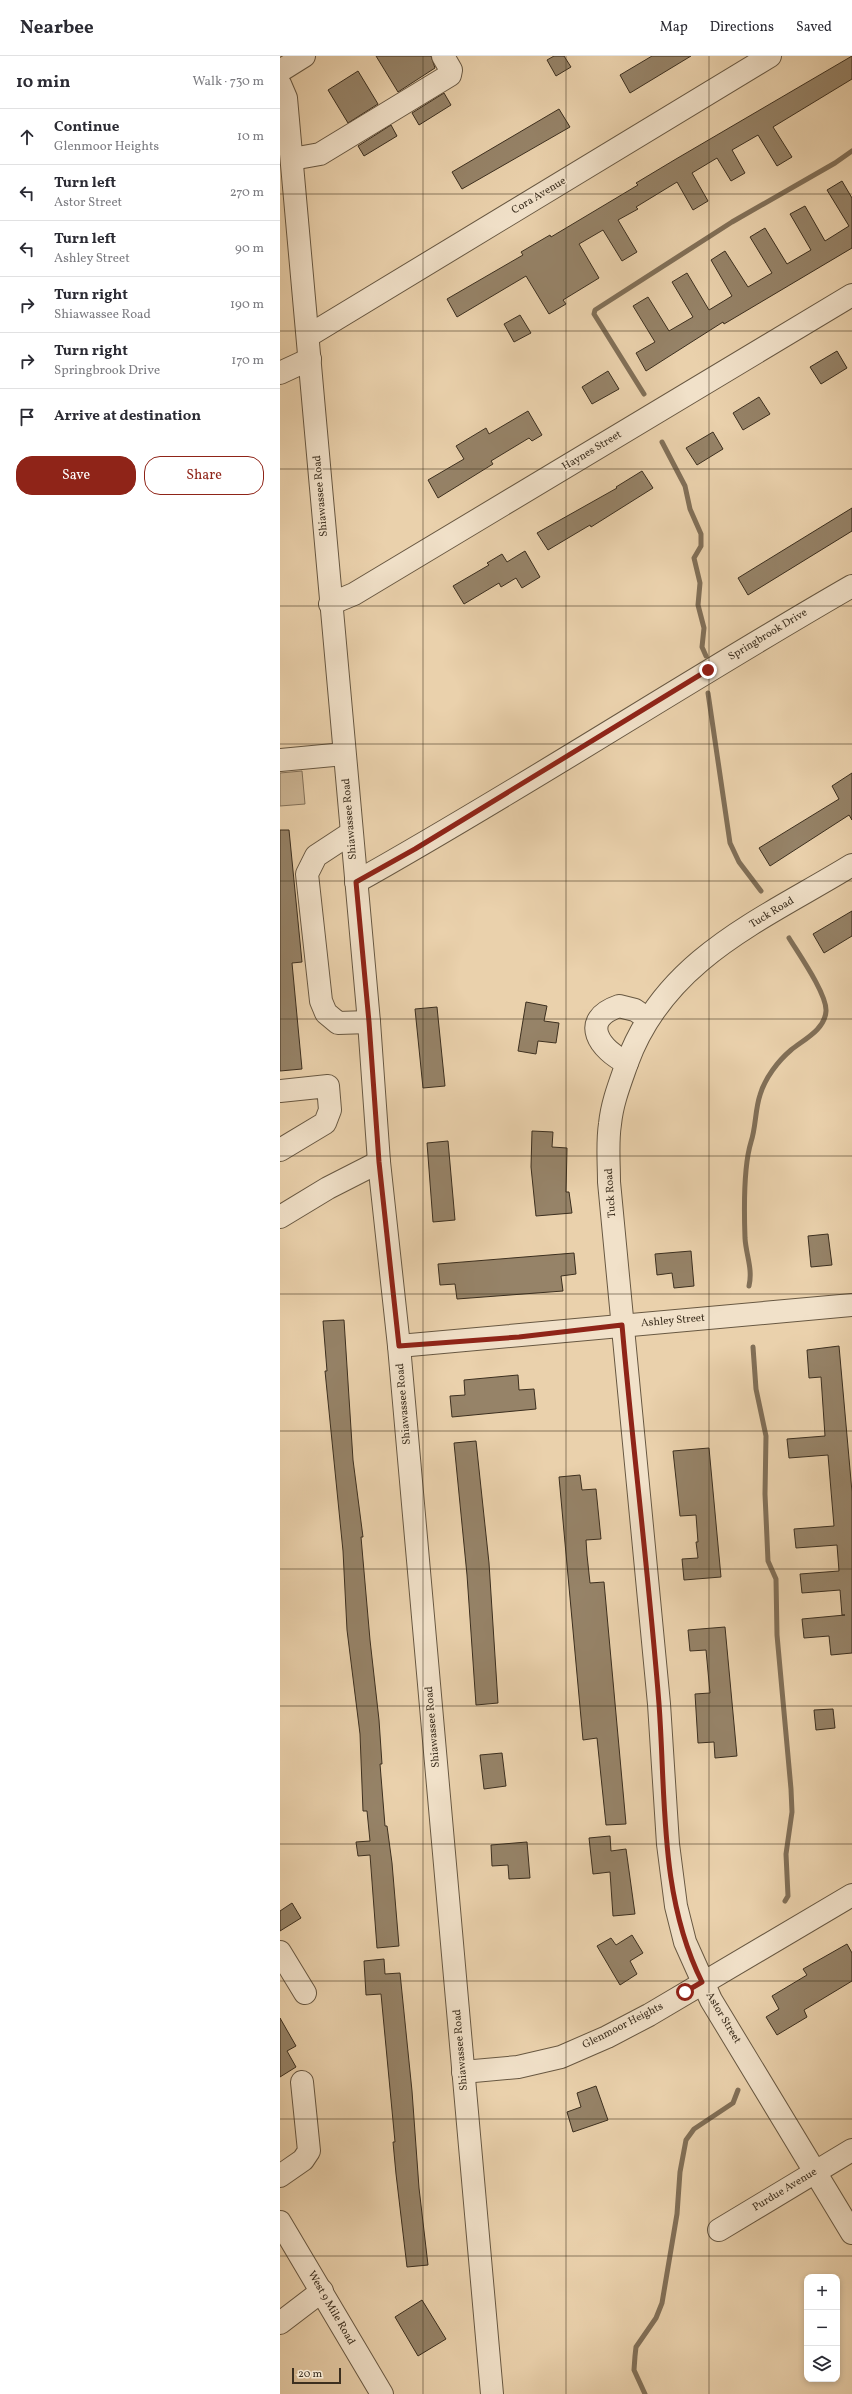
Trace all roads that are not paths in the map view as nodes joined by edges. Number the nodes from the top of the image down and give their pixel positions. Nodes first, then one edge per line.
1 (304, 56) edge
2 (443, 56) edge
3 (770, 56) edge
4 (280, 70) edge
5 (280, 84) edge
6 (287, 146) edge
7 (852, 295) edge
8 (308, 336) junction
9 (310, 359) junction
10 (280, 373) edge
11 (852, 586) edge
12 (330, 604) junction
13 (344, 754) junction
14 (280, 760) edge
15 (351, 833) junction
16 (852, 865) edge
17 (356, 882) junction
18 (648, 1019) junction
19 (369, 1022) junction
20 (627, 1063) junction
21 (280, 1091) edge
22 (280, 1150) edge
23 (379, 1162) junction
24 (280, 1217) edge
25 (852, 1305) edge
26 (622, 1325) junction
27 (399, 1346) junction
28 (852, 1895) edge
29 (280, 1952) edge
30 (702, 1982) junction
31 (305, 1993) dead end
32 (463, 2072) junction
33 (302, 2082) dead end
34 (852, 2150) edge
35 (815, 2172) junction
36 (280, 2176) edge
37 (280, 2222) edge
38 (719, 2230) dead end
39 (852, 2233) edge
40 (322, 2291) junction
41 (280, 2323) edge
42 (491, 2393) edge
43 (382, 2394) edge

1 - 4 street
2 - 6 street
3 - 8 street, Cora Avenue
5 - 6 street, Shiawassee Road
6 - 8 street, Shiawassee Road
7 - 12 street, Haynes Street
8 - 9 street, Shiawassee Road
9 - 10 street
9 - 12 street, Shiawassee Road
11 - 17 street, Springbrook Drive
12 - 13 street, Shiawassee Road
13 - 14 street
13 - 15 street, Shiawassee Road
15 - 17 street, Shiawassee Road
15 - 19 street
16 - 18 street, Tuck Road
17 - 19 street, Shiawassee Road
18 - 20 street, Tuck Road
18 - 20 street
19 - 23 street, Shiawassee Road
20 - 26 street, Tuck Road
21 - 22 street
23 - 24 street
23 - 27 street, Shiawassee Road
25 - 26 street, Ashley Street
26 - 27 street, Ashley Street
26 - 30 street, Astor Street
27 - 32 street, Shiawassee Road
28 - 30 street, Glenmoor Heights
29 - 31 street
30 - 32 street, Glenmoor Heights
30 - 35 street, Astor Street
32 - 42 street, Shiawassee Road
33 - 36 street
34 - 35 street, Purdue Avenue
35 - 38 street, Purdue Avenue
35 - 39 street, Astor Street
37 - 40 street, West 9 Mile Road
40 - 41 street
40 - 43 street, West 9 Mile Road

